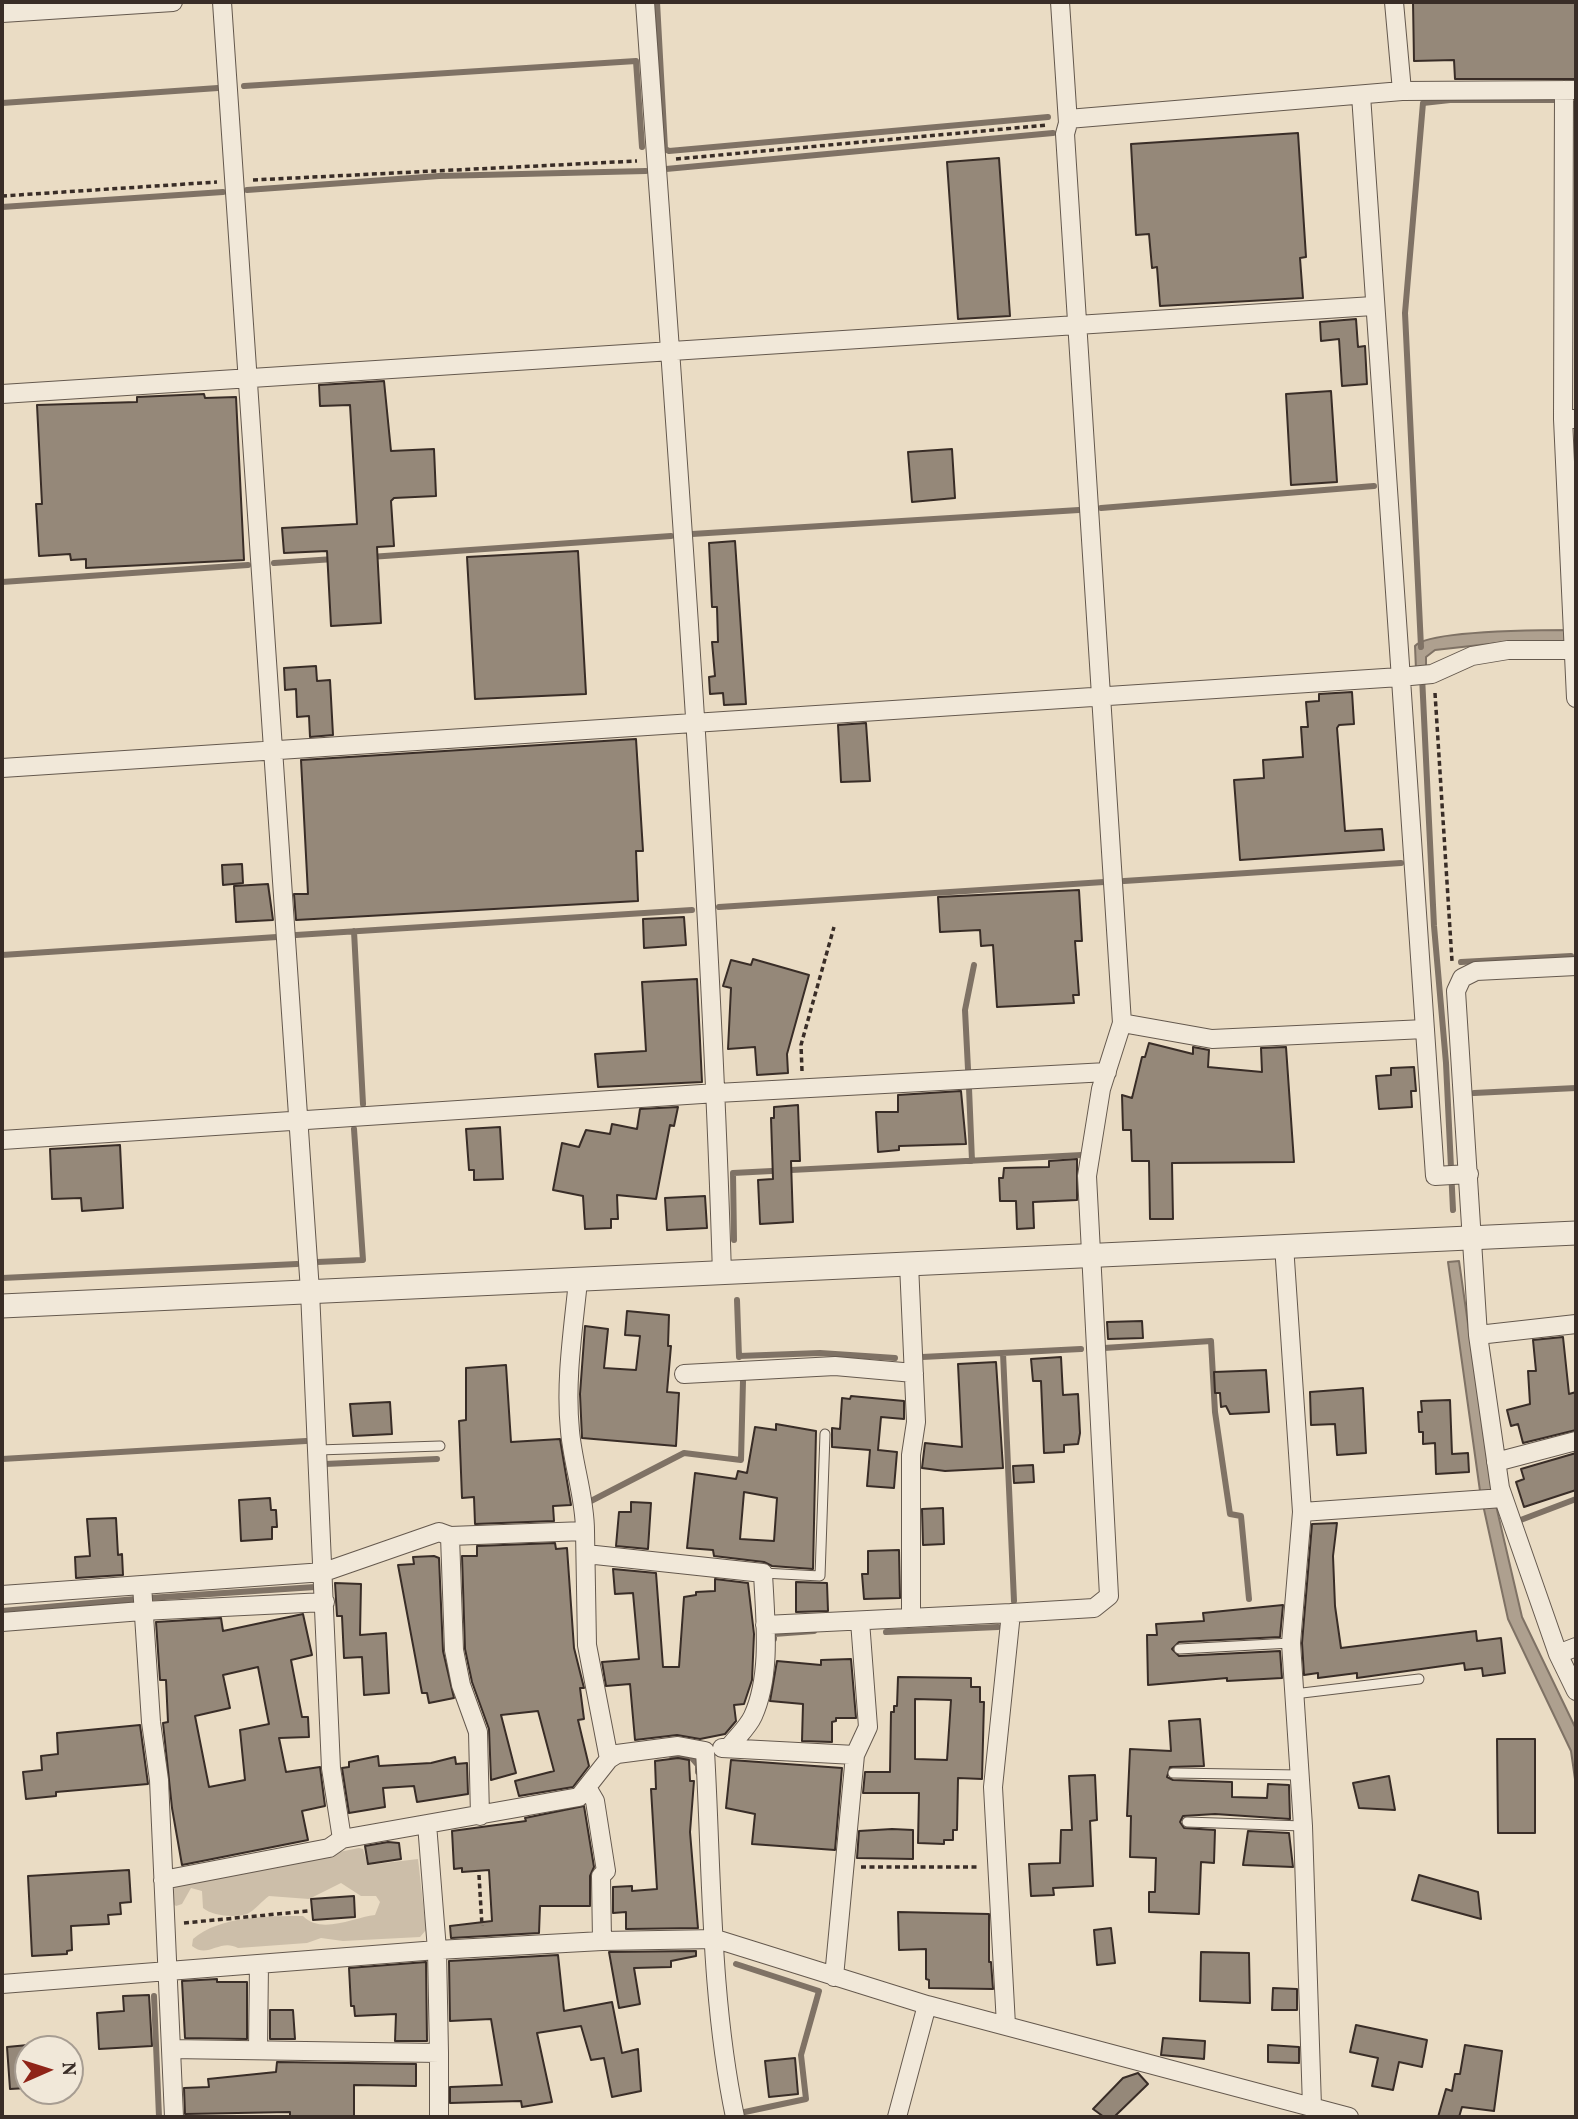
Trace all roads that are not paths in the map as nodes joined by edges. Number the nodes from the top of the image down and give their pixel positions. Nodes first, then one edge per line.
1 (173, 2) edge
2 (222, 2) edge
3 (645, 2) edge
4 (1060, 2) edge
5 (1394, 2) edge
6 (2, 13) edge
7 (1570, 90) edge
8 (1402, 91) junction
9 (1361, 95) junction
10 (1068, 121) junction
11 (1373, 306) junction
12 (1077, 324) junction
13 (670, 352) junction
14 (248, 380) junction
15 (2, 394) edge
16 (1570, 419) edge
17 (1574, 642) edge
18 (1405, 676) junction
19 (1101, 697) junction
20 (1576, 698) edge
21 (695, 724) junction
22 (273, 750) junction
23 (2, 768) edge
24 (1576, 966) edge
25 (1122, 1023) junction
26 (1425, 1029) junction
27 (1107, 1072) junction
28 (716, 1093) junction
29 (299, 1122) junction
30 (2, 1140) edge
31 (1459, 1174) junction
32 (1576, 1233) edge
33 (1470, 1237) junction
34 (1284, 1245) junction
35 (1088, 1255) junction
36 (909, 1264) junction
37 (722, 1274) junction
38 (578, 1281) junction
39 (310, 1291) junction
40 (2, 1306) edge
41 (1576, 1324) edge
42 (1478, 1335) junction
43 (914, 1373) junction
44 (684, 1374) dead end
45 (825, 1434) dead end
46 (1576, 1441) edge
47 (440, 1446) dead end
48 (318, 1450) junction
49 (1496, 1462) junction
50 (1494, 1499) junction
51 (1302, 1512) junction
52 (586, 1531) junction
53 (450, 1536) junction
54 (586, 1554) junction
55 (324, 1572) junction
56 (763, 1573) junction
57 (142, 1586) junction
58 (2, 1595) edge
59 (325, 1602) junction
60 (142, 1611) junction
61 (1011, 1612) junction
62 (911, 1618) junction
63 (860, 1621) junction
64 (2, 1622) edge
65 (765, 1625) junction
66 (1291, 1643) junction
67 (1576, 1647) edge
68 (1179, 1649) dead end
69 (1558, 1654) junction
70 (1419, 1679) dead end
71 (1576, 1691) edge
72 (1294, 1694) junction
73 (730, 1746) junction
74 (705, 1751) junction
75 (855, 1755) junction
76 (609, 1759) junction
77 (1173, 1773) dead end
78 (1299, 1775) junction
79 (588, 1789) junction
80 (480, 1816) junction
81 (1187, 1822) dead end
82 (427, 1824) junction
83 (1303, 1826) junction
84 (342, 1839) junction
85 (163, 1880) junction
86 (716, 1939) junction
87 (602, 1941) junction
88 (438, 1950) junction
89 (259, 1964) junction
90 (167, 1970) junction
91 (834, 1977) junction
92 (2, 1984) edge
93 (927, 2005) junction
94 (1006, 2025) junction
95 (171, 2049) junction
96 (258, 2050) junction
97 (439, 2053) junction
98 (1300, 2109) edge
99 (174, 2117) edge
100 (439, 2117) edge
101 (735, 2117) edge
102 (897, 2117) edge
103 (1349, 2117) edge

1 - 6 street
2 - 14 street
3 - 13 street
4 - 10 street
5 - 8 street
7 - 8 street
7 - 16 street
8 - 9 street
9 - 10 street
9 - 11 street
10 - 12 street
11 - 12 street
11 - 18 street
12 - 13 street
12 - 19 street
13 - 14 street
13 - 21 street
14 - 15 street
14 - 22 street
16 - 17 street
17 - 18 street
17 - 20 street
18 - 19 street
18 - 26 street
19 - 21 street
19 - 25 street
21 - 22 street
21 - 28 street
22 - 23 street
22 - 29 street
24 - 31 street
25 - 26 street
25 - 27 street
26 - 31 street
27 - 28 street
27 - 35 street
28 - 29 street
28 - 37 street
29 - 30 street
29 - 39 street
31 - 33 street
32 - 33 street
33 - 34 street
33 - 42 street
34 - 35 street
34 - 51 street
35 - 36 street
35 - 61 street
36 - 37 street
36 - 43 street
37 - 38 street
38 - 39 street
38 - 52 street
39 - 40 street
39 - 48 street
41 - 42 street
42 - 49 street
43 - 44 street
43 - 62 street
45 - 56 lane
46 - 49 street
47 - 48 lane
48 - 55 street
49 - 50 street
50 - 51 street
50 - 69 street
51 - 66 street
52 - 53 street
52 - 54 street
53 - 55 street
53 - 80 street
54 - 56 street
54 - 76 street
55 - 57 street
55 - 59 street
56 - 65 street
57 - 58 street
57 - 60 street
59 - 60 street
59 - 84 street
60 - 64 street
60 - 85 street
61 - 62 street
61 - 94 street
62 - 63 street
63 - 65 street
63 - 75 street
65 - 73 street
66 - 68 lane
66 - 72 street
67 - 69 street
69 - 71 street
70 - 72 lane
72 - 78 street
73 - 74 street
73 - 75 street
74 - 76 street
74 - 86 street
75 - 91 street
76 - 79 street
77 - 78 lane
78 - 83 street
79 - 80 street
79 - 87 street
80 - 82 street
81 - 83 lane
82 - 84 street
82 - 88 street
83 - 98 street
84 - 85 street
85 - 90 street
86 - 87 street
86 - 91 street
86 - 101 street
87 - 88 street
88 - 89 street
88 - 97 street
89 - 90 street
89 - 96 street
90 - 92 street
90 - 95 street
91 - 93 street
93 - 94 street
93 - 102 street
94 - 98 street
95 - 96 street
95 - 99 street
96 - 97 street
97 - 100 street
98 - 103 street

